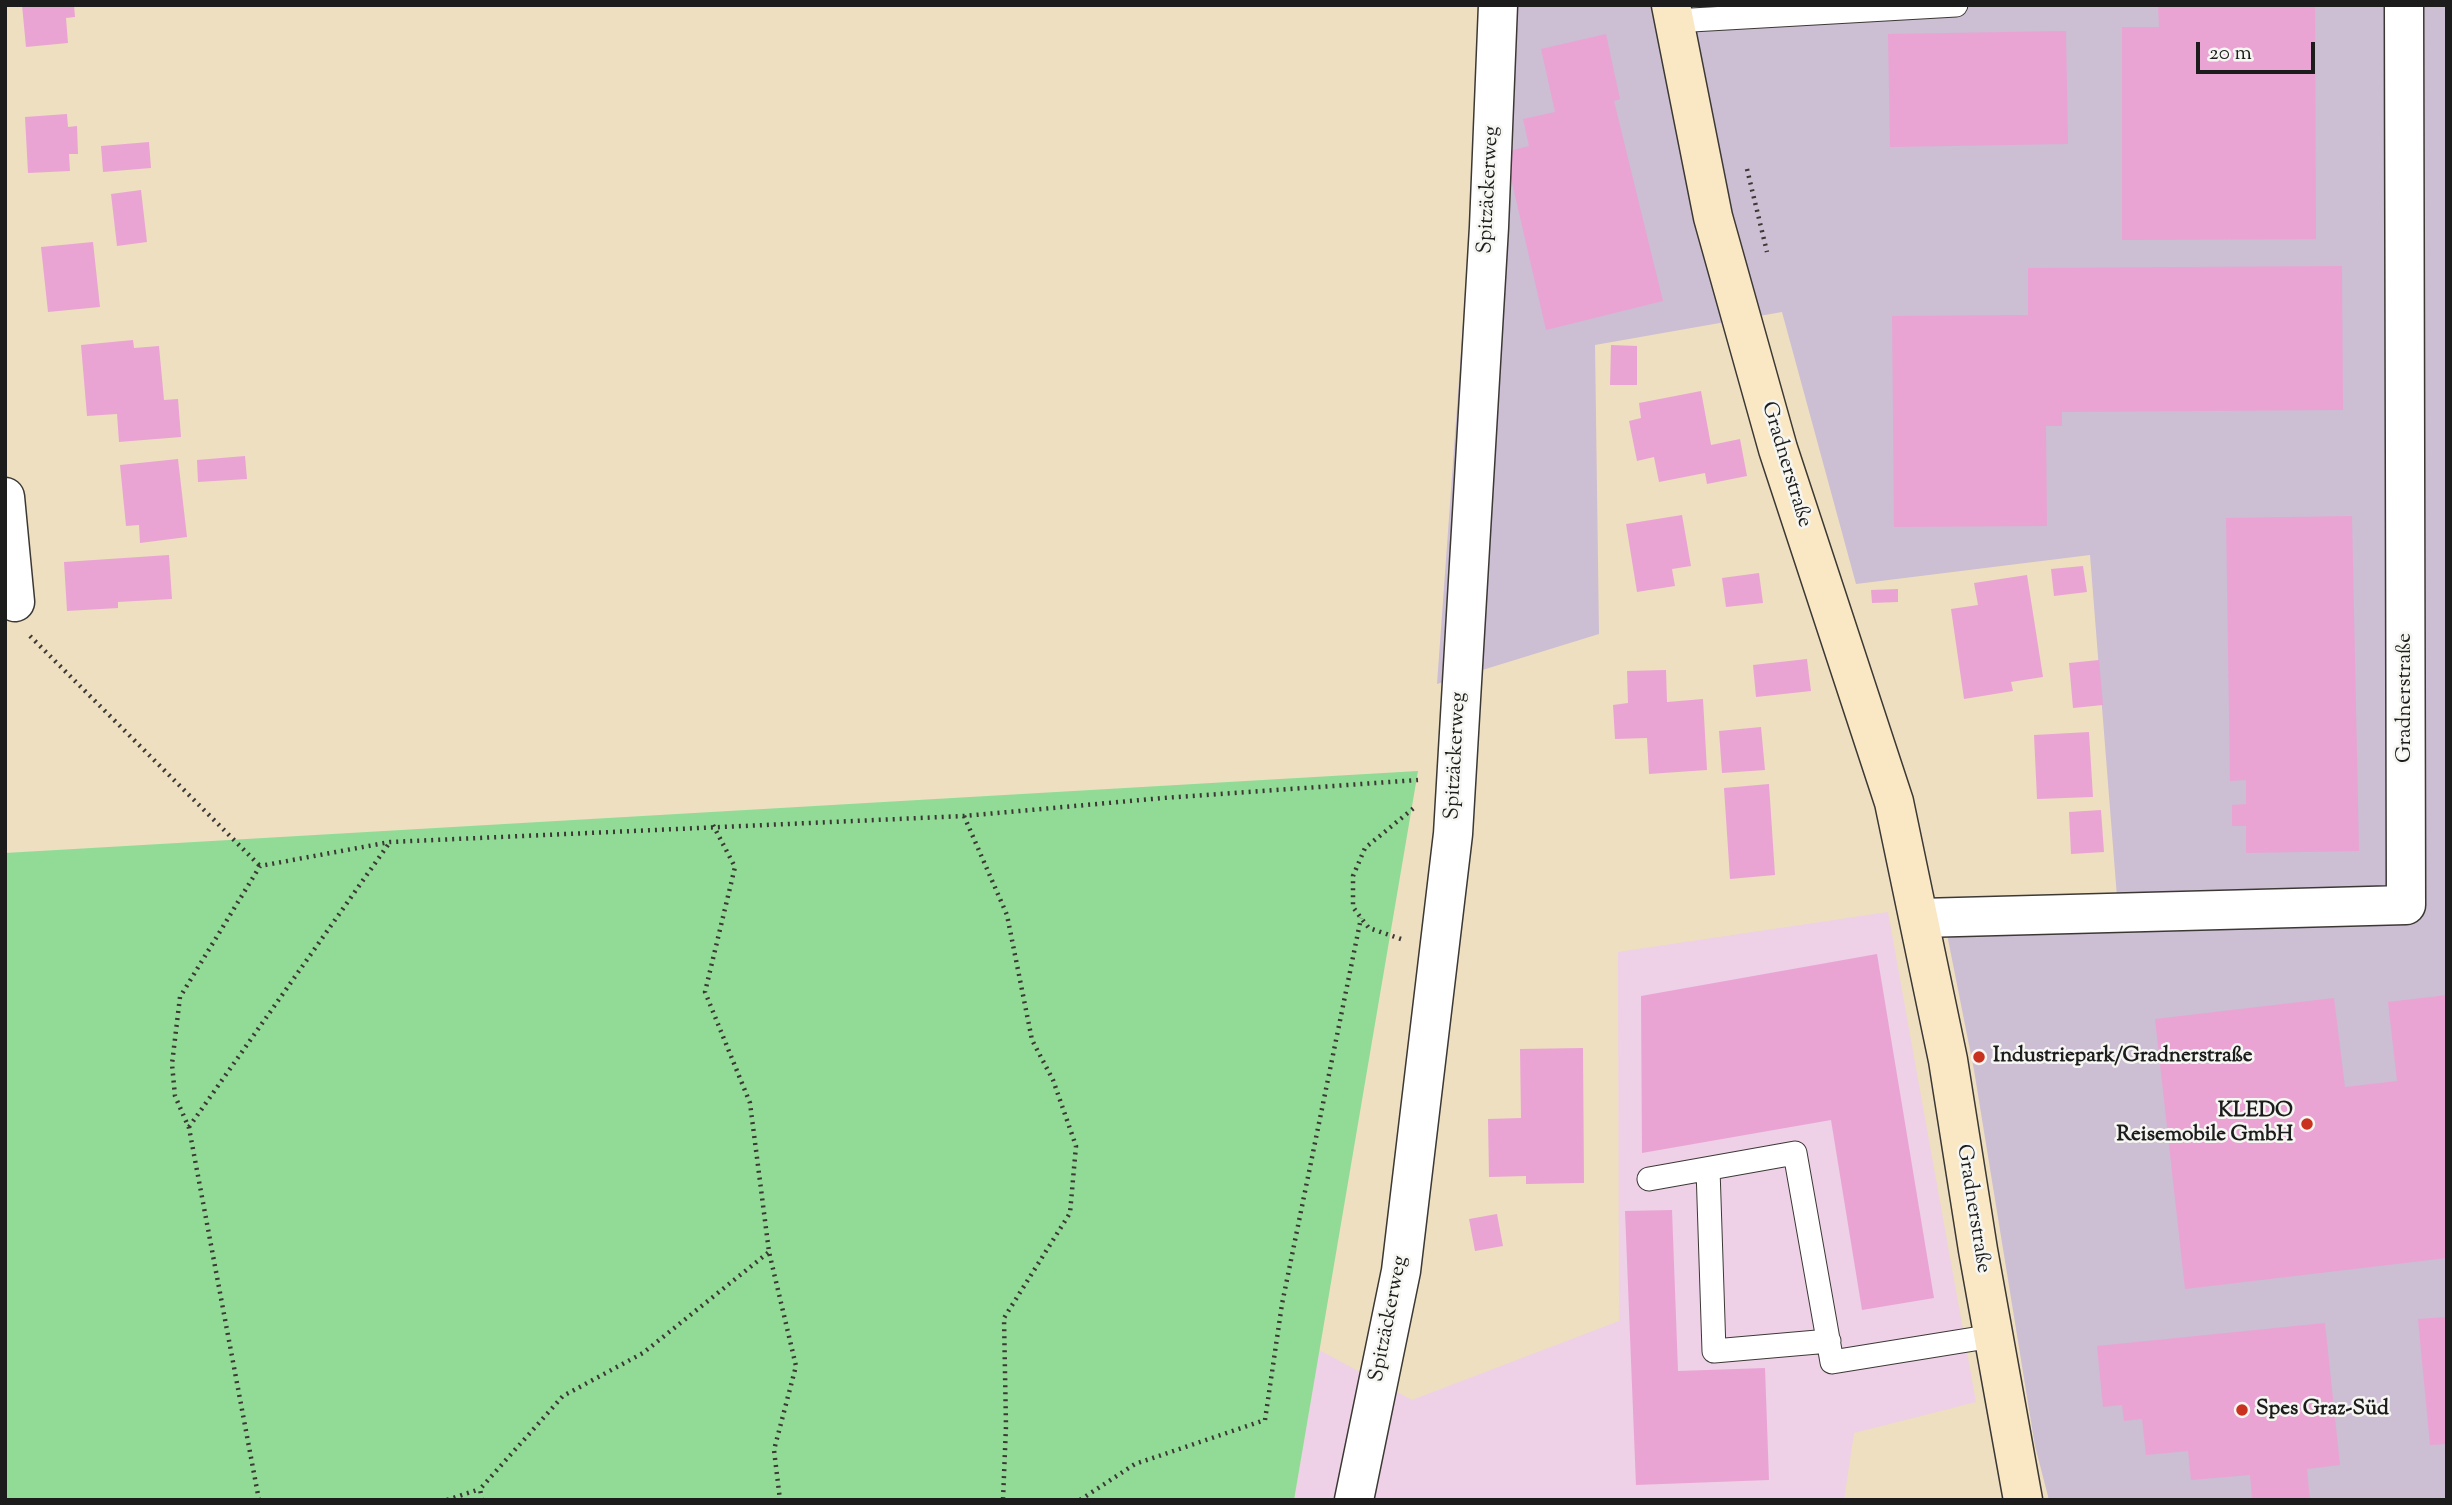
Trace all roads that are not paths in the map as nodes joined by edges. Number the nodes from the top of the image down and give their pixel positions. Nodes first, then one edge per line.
1 (1498, 5) edge
2 (1956, 5) edge
3 (2404, 5) edge
4 (1673, 13) edge
5 (5, 497) edge
6 (15, 602) road end
7 (1920, 918) junction
8 (1708, 1169) junction
9 (1649, 1179) dead end
10 (1993, 1336) junction
11 (1829, 1341) junction
12 (1354, 1500) edge
13 (2023, 1500) edge

1 - 12 street, Spitzäckerweg
2 - 4 lane
3 - 7 street, Gradnerstraße
4 - 7 main road, Gradnerstraße
5 - 6 street
7 - 10 main road, Gradnerstraße
8 - 9 lane
8 - 11 lane
8 - 11 lane
10 - 11 lane
10 - 13 main road, Gradnerstraße

